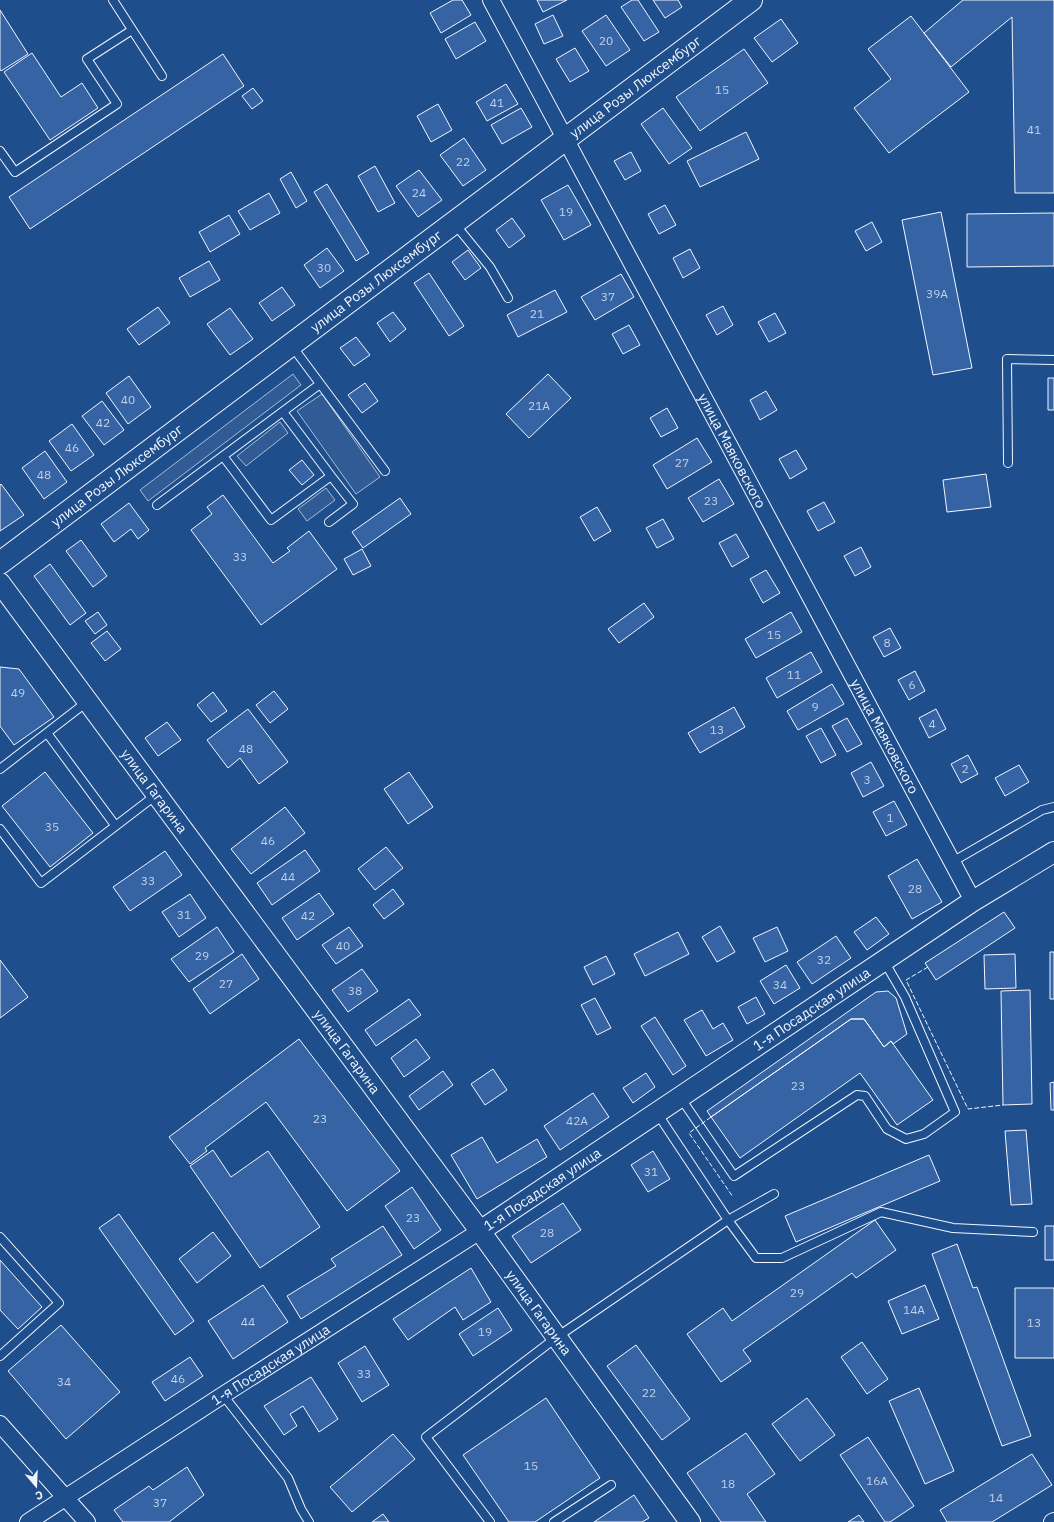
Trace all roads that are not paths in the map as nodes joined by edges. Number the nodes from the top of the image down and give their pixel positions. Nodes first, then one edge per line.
1 (113, 0) edge
2 (491, 0) edge
3 (751, 0) edge
4 (132, 30) junction
5 (162, 76) dead end
6 (565, 139) junction
7 (0, 151) edge
8 (454, 222) junction
9 (508, 298) dead end
10 (291, 345) junction
11 (1054, 360) edge
12 (320, 384) junction
13 (283, 412) junction
14 (223, 456) junction
15 (1008, 463) dead end
16 (385, 471) dead end
17 (331, 476) junction
18 (157, 505) dead end
19 (329, 522) dead end
20 (0, 563) edge
21 (0, 583) edge
22 (88, 701) junction
23 (47, 733) junction
24 (0, 769) edge
25 (157, 794) junction
26 (1054, 807) edge
27 (114, 826) junction
28 (0, 829) edge
29 (1054, 852) edge
30 (952, 862) junction
31 (973, 901) junction
32 (884, 961) junction
33 (680, 1097) junction
34 (657, 1113) junction
35 (774, 1194) dead end
36 (728, 1220) junction
37 (480, 1231) junction
38 (1033, 1232) dead end
39 (0, 1237) edge
40 (557, 1337) junction
41 (0, 1356) edge
42 (223, 1395) junction
43 (0, 1424) edge
44 (611, 1485) dead end
45 (66, 1498) junction
46 (28, 1522) edge
47 (87, 1522) edge
48 (309, 1522) edge
49 (490, 1522) edge
50 (554, 1522) edge
51 (690, 1522) edge

1 - 4 lane
2 - 6 street, улица Маяковского
3 - 6 main road, улица Розы Люксембург
4 - 5 lane
4 - 7 lane
6 - 8 main road, улица Розы Люксембург
6 - 30 street, улица Маяковского
8 - 9 lane
8 - 10 main road, улица Розы Люксембург
10 - 12 lane
10 - 20 main road, улица Розы Люксембург
11 - 15 lane
12 - 13 lane
12 - 16 lane
13 - 14 lane
13 - 17 lane
14 - 17 lane
14 - 18 lane
17 - 19 lane
21 - 22 street, улица Гагарина
22 - 23 lane
22 - 25 street, улица Гагарина
23 - 24 lane
23 - 27 lane
25 - 27 lane
25 - 37 street, улица Гагарина
26 - 30 lane
27 - 28 lane
29 - 31 street, 1-я Посадская улица
30 - 31 street, улица Маяковского
31 - 32 street, 1-я Посадская улица
32 - 33 street, 1-я Посадская улица
32 - 33 lane
33 - 34 street, 1-я Посадская улица
34 - 36 lane
34 - 37 street, 1-я Посадская улица
35 - 36 lane
36 - 38 lane
36 - 40 lane
37 - 40 street, улица Гагарина
37 - 42 street, 1-я Посадская улица
39 - 41 lane
40 - 49 lane
40 - 51 street, улица Гагарина
42 - 45 street, 1-я Посадская улица
42 - 48 lane
43 - 45 street
44 - 50 lane
45 - 46 street, 1-я Посадская улица
45 - 47 street

